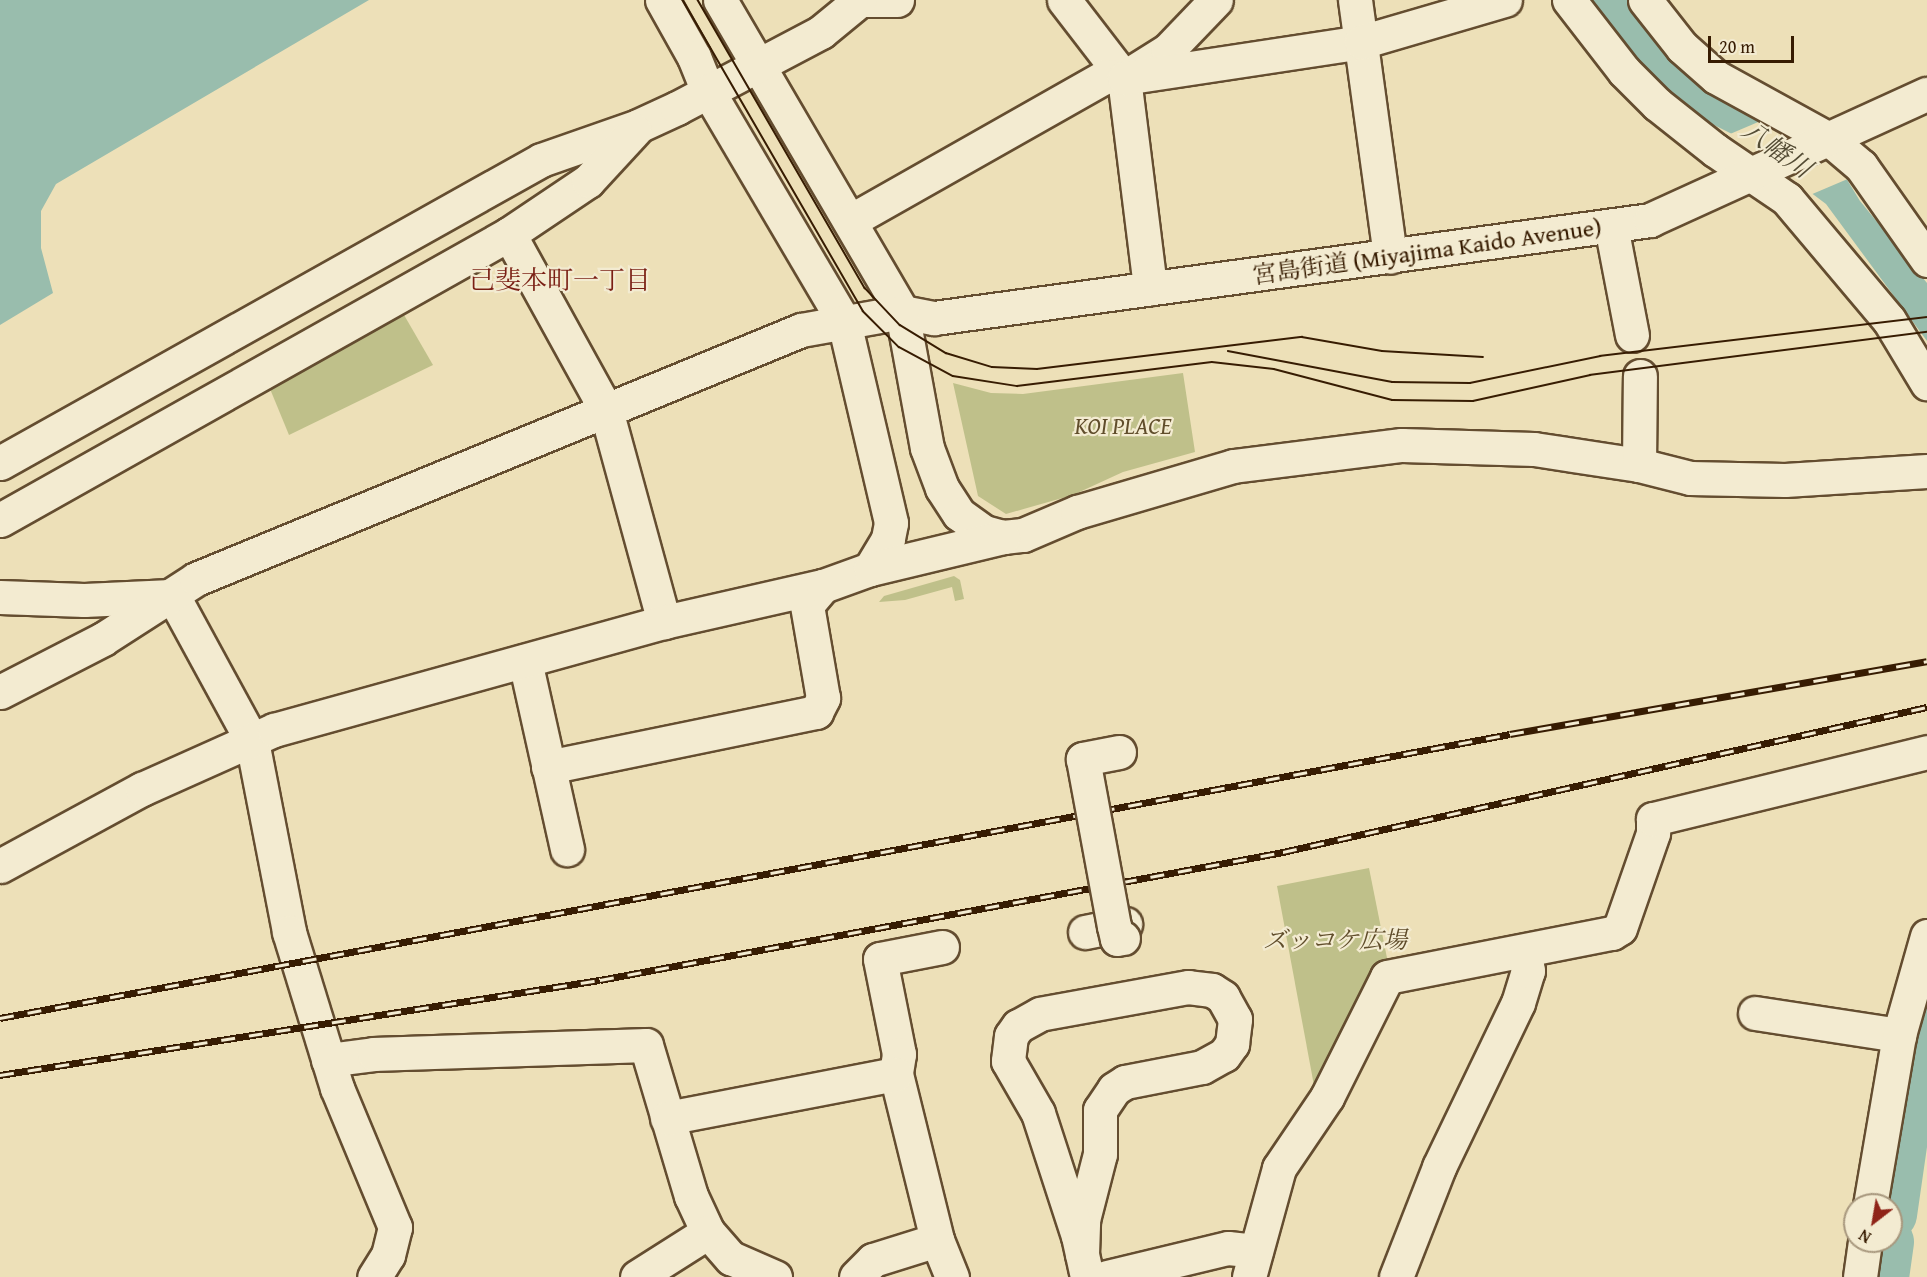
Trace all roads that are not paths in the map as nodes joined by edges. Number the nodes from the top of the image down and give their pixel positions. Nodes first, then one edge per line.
1 (662, 0) edge
2 (720, 0) edge
3 (859, 0) edge
4 (897, 0) edge
5 (1064, 0) edge
6 (1216, 0) edge
7 (1354, 0) edge
8 (1505, 0) edge
9 (1569, 0) edge
10 (1645, 0) edge
11 (1361, 42) junction
12 (757, 65) junction
13 (1124, 78) junction
14 (708, 91) junction
15 (1927, 94) edge
16 (638, 126) junction
17 (1820, 142) junction
18 (1760, 169) junction
19 (850, 221) junction
20 (1611, 226) junction
21 (509, 234) junction
22 (1390, 257) junction
23 (1927, 260) edge
24 (1150, 288) junction
25 (902, 312) junction
26 (844, 322) junction
27 (1632, 334) dead end
28 (1640, 376) dead end
29 (1927, 383) edge
30 (606, 410) junction
31 (0, 463) edge
32 (1639, 465) junction
33 (1927, 471) edge
34 (0, 520) edge
35 (1003, 537) junction
36 (870, 569) junction
37 (823, 586) junction
38 (173, 596) junction
39 (4, 600) edge
40 (664, 622) junction
41 (525, 661) junction
42 (0, 692) edge
43 (252, 741) junction
44 (1119, 752) dead end
45 (1927, 752) edge
46 (548, 767) junction
47 (567, 849) dead end
48 (0, 866) edge
49 (1109, 925) dead end
50 (1927, 936) edge
51 (942, 947) dead end
52 (1525, 951) junction
53 (1755, 1013) dead end
54 (1899, 1035) junction
55 (328, 1060) junction
56 (896, 1074) junction
57 (667, 1118) junction
58 (1872, 1193) edge
59 (708, 1233) junction
60 (936, 1240) junction
61 (1863, 1253) edge
62 (1253, 1264) edge
63 (1085, 1265) edge
64 (374, 1277) edge
65 (637, 1277) edge
66 (775, 1277) edge
67 (856, 1277) edge
68 (952, 1277) edge
69 (1107, 1277) edge
70 (1396, 1277) edge
71 (1860, 1277) edge

1 - 14 street
2 - 12 street
3 - 4 street
3 - 12 street
5 - 13 street
6 - 13 street
7 - 11 street
8 - 11 street
9 - 18 street
10 - 17 street
11 - 13 street
11 - 22 street
12 - 14 street
12 - 19 street
13 - 19 street
13 - 24 street
14 - 16 street
14 - 26 street
15 - 17 street, 宮島街道 (Miyajima Kaido Avenue)
16 - 21 street
16 - 31 street
17 - 18 street, 宮島街道 (Miyajima Kaido Avenue)
17 - 23 street
18 - 20 street, 宮島街道 (Miyajima Kaido Avenue)
18 - 29 street
19 - 25 street
20 - 22 street, 宮島街道 (Miyajima Kaido Avenue)
20 - 27 street
21 - 30 street
21 - 34 street
22 - 24 street, 宮島街道 (Miyajima Kaido Avenue)
24 - 25 street, 宮島街道 (Miyajima Kaido Avenue)
25 - 26 street
25 - 35 street
26 - 30 street
26 - 36 street
28 - 32 street
30 - 38 street
30 - 40 street
32 - 33 street
32 - 35 street
35 - 36 street
36 - 37 street
37 - 40 street
37 - 46 street
38 - 39 street
38 - 42 street
38 - 43 street
40 - 41 street
41 - 43 street
41 - 46 street
43 - 48 street
43 - 55 street
44 - 49 street, bridge
45 - 52 street
46 - 47 street
50 - 54 street
51 - 56 street
52 - 62 street
52 - 70 street
53 - 54 street
54 - 58 street
55 - 57 street
55 - 64 street
56 - 57 street
56 - 60 street
57 - 59 street
59 - 65 street
59 - 66 street
60 - 67 street
60 - 68 street
61 - 71 street
62 - 69 street
63 - 63 street

